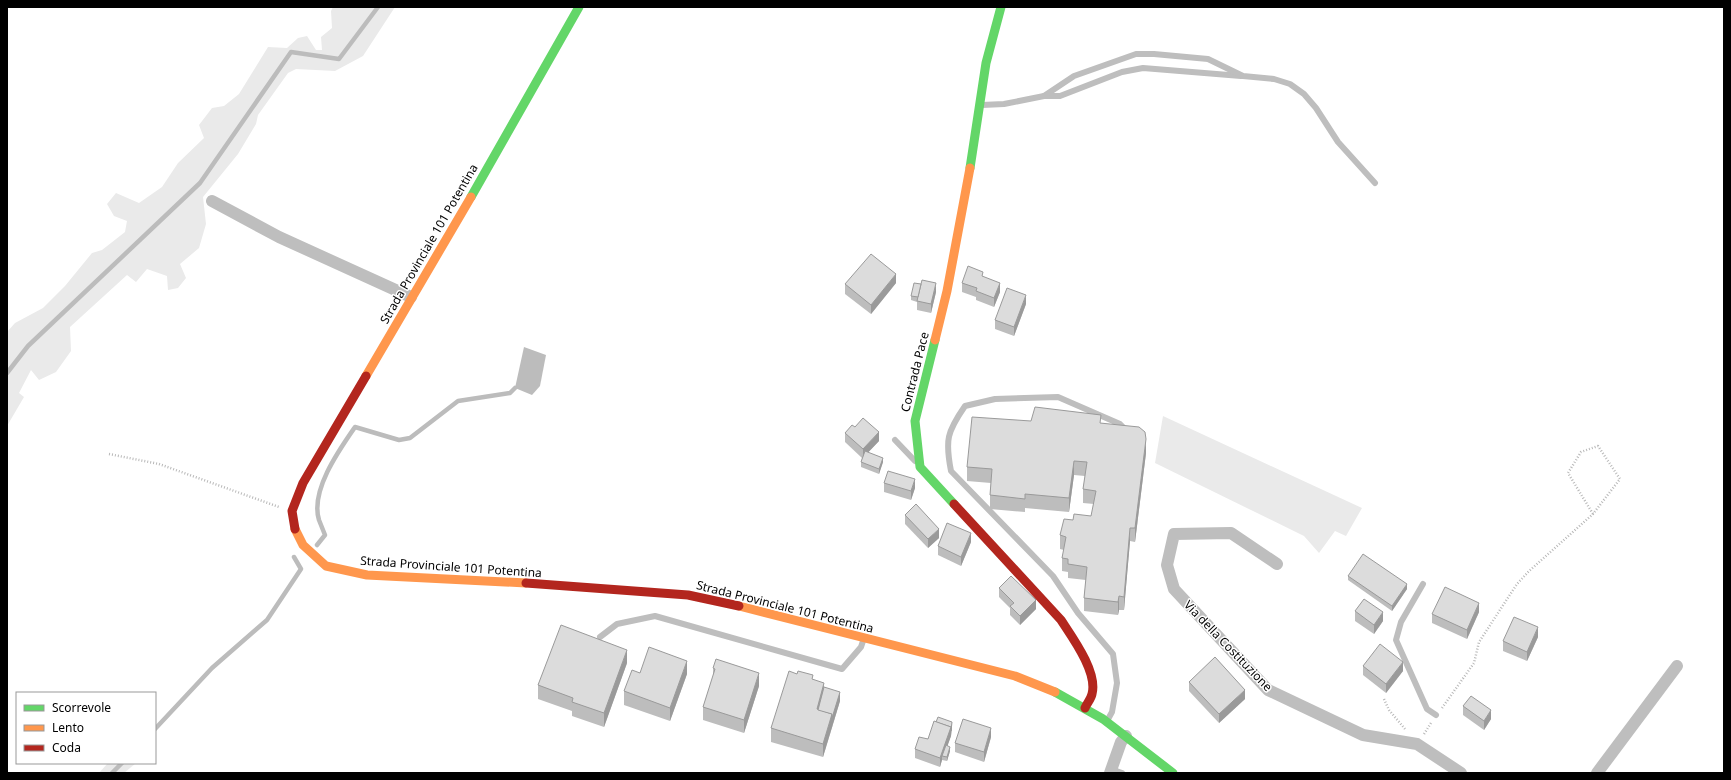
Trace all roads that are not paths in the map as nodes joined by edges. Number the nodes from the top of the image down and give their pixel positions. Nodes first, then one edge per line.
1 (578, 7) edge
2 (1001, 7) edge
3 (1243, 76) junction
4 (1044, 96) junction
5 (980, 105) junction
6 (1375, 183) dead end
7 (212, 201) dead end
8 (411, 297) junction
9 (1129, 433) edge
10 (896, 440) dead end
11 (920, 467) junction
12 (1276, 564) dead end
13 (1423, 584) dead end
14 (600, 637) dead end
15 (864, 638) junction
16 (1677, 666) dead end
17 (1085, 708) junction
18 (1436, 715) road end
19 (1107, 721) junction
20 (1126, 736) junction
21 (1114, 772) edge
22 (1173, 773) edge
23 (1461, 773) edge
24 (1597, 773) edge

1 - 8 main road, Strada Provinciale 101 Potentina
2 - 5 main road, Contrada Pace
3 - 4 lane
3 - 4 lane
3 - 6 lane
4 - 5 lane
5 - 11 main road, Contrada Pace
7 - 8 street
8 - 15 main road, Strada Provinciale 101 Potentina
9 - 19 lane
10 - 11 lane
11 - 17 main road
12 - 23 street, Via della Costituzione
13 - 18 lane
14 - 15 lane
15 - 17 main road, Strada Provinciale 101 Potentina
16 - 24 street
17 - 19 main road, Strada Provinciale 101 Potentina
19 - 20 main road, Strada Provinciale 101 Potentina
20 - 21 street
20 - 22 main road, Strada Provinciale 101 Potentina

